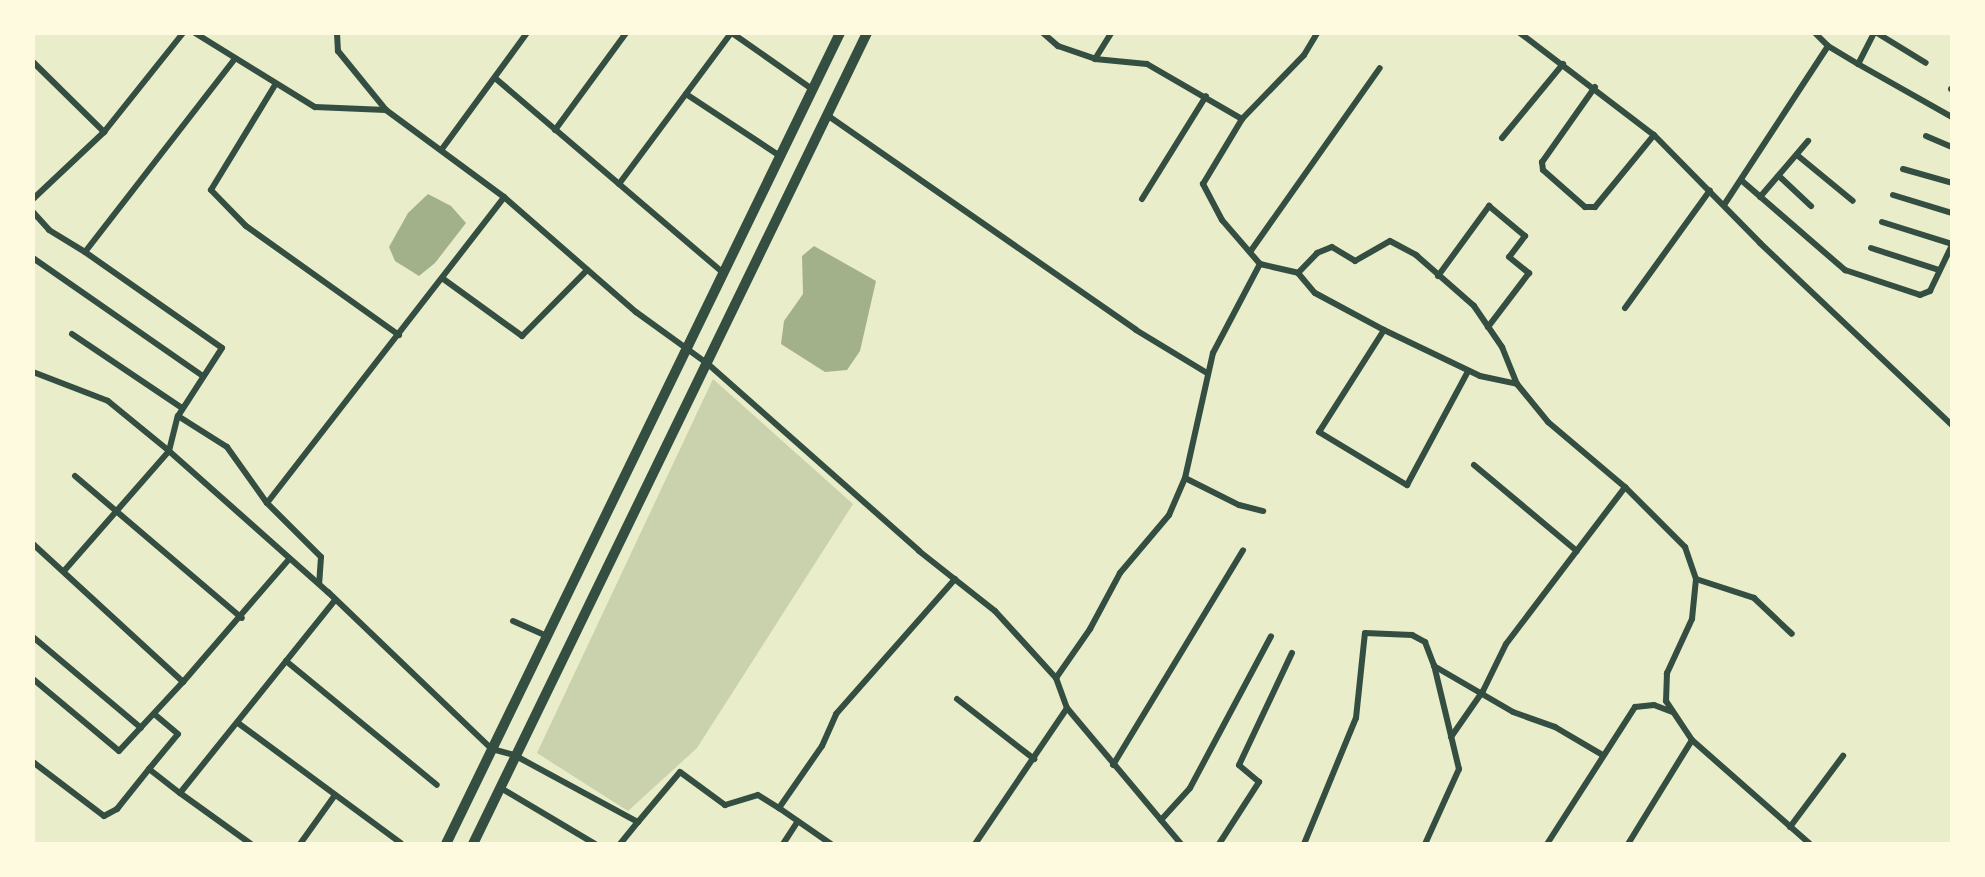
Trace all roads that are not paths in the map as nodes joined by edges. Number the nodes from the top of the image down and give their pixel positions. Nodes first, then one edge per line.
1 (183, 33) edge
2 (195, 33) edge
3 (337, 33) edge
4 (527, 33) edge
5 (626, 33) edge
6 (732, 33) edge
7 (840, 33) edge
8 (866, 33) edge
9 (1043, 33) edge
10 (1111, 33) edge
11 (1317, 33) edge
12 (1520, 33) edge
13 (1815, 33) edge
14 (1863, 33) edge
15 (1874, 35) edge
16 (1828, 46) junction
17 (1096, 59) junction
18 (234, 60) junction
19 (33, 62) edge
20 (1926, 63) dead end
21 (1563, 64) junction
22 (1858, 64) junction
23 (1380, 68) dead end
24 (495, 79) junction
25 (275, 85) junction
26 (1594, 86) junction
27 (812, 89) junction
28 (686, 94) junction
29 (1206, 96) junction
30 (386, 110) junction
31 (828, 115) junction
32 (1952, 117) edge
33 (1242, 119) junction
34 (555, 130) junction
35 (104, 132) junction
36 (1654, 135) junction
37 (1926, 136) dead end
38 (1502, 138) dead end
39 (1808, 141) dead end
40 (1952, 147) edge
41 (442, 149) junction
42 (1797, 155) junction
43 (780, 156) junction
44 (1903, 169) dead end
45 (1779, 176) junction
46 (1741, 180) junction
47 (1952, 183) edge
48 (619, 184) junction
49 (1710, 190) junction
50 (1893, 195) dead end
51 (504, 197) junction
52 (1760, 197) junction
53 (33, 199) edge
54 (1142, 199) dead end
55 (1853, 201) dead end
56 (1724, 205) junction
57 (1811, 205) dead end
58 (33, 212) edge
59 (1952, 213) edge
60 (1882, 222) dead end
61 (1952, 244) edge
62 (1871, 248) dead end
63 (85, 252) junction
64 (1250, 252) junction
65 (33, 258) edge
66 (1260, 264) junction
67 (587, 270) junction
68 (1939, 270) junction
69 (723, 273) junction
70 (1297, 273) junction
71 (1438, 276) junction
72 (442, 278) junction
73 (1625, 308) dead end
74 (1488, 327) junction
75 (1384, 330) junction
76 (72, 334) dead end
77 (399, 335) junction
78 (687, 347) junction
79 (708, 364) junction
80 (1468, 371) junction
81 (1207, 373) junction
82 (34, 375) edge
83 (203, 376) junction
84 (1517, 384) junction
85 (182, 408) junction
86 (178, 416) junction
87 (1952, 425) edge
88 (169, 451) junction
89 (1474, 465) dead end
90 (75, 476) dead end
91 (1185, 478) junction
92 (1625, 487) junction
93 (267, 503) junction
94 (116, 509) junction
95 (1262, 511) dead end
96 (33, 544) edge
97 (1243, 550) dead end
98 (1577, 551) junction
99 (289, 559) junction
100 (64, 571) junction
101 (955, 579) junction
102 (1696, 579) junction
103 (319, 583) junction
104 (335, 600) junction
105 (242, 618) junction
106 (513, 621) dead end
107 (1792, 634) dead end
108 (547, 636) junction
109 (1271, 636) dead end
110 (33, 637) edge
111 (1292, 653) dead end
112 (286, 661) junction
113 (1434, 666) junction
114 (1056, 678) junction
115 (33, 679) edge
116 (183, 682) junction
117 (1483, 691) junction
118 (957, 699) dead end
119 (1067, 708) junction
120 (1672, 713) junction
121 (154, 714) junction
122 (238, 723) junction
123 (141, 728) junction
124 (1451, 737) junction
125 (1692, 740) junction
126 (492, 749) junction
127 (1601, 754) junction
128 (513, 755) junction
129 (1843, 756) dead end
130 (1034, 759) junction
131 (33, 762) edge
132 (1113, 765) junction
133 (149, 769) junction
134 (437, 785) dead end
135 (499, 787) junction
136 (180, 793) junction
137 (335, 795) junction
138 (779, 808) junction
139 (1161, 820) junction
140 (798, 821) junction
141 (638, 822) junction
142 (1790, 827) junction
143 (401, 843) edge
144 (251, 844) edge
145 (300, 844) edge
146 (446, 844) edge
147 (473, 844) edge
148 (595, 844) edge
149 (621, 844) edge
150 (783, 844) edge
151 (831, 844) edge
152 (975, 844) edge
153 (1181, 844) edge
154 (1219, 844) edge
155 (1304, 844) edge
156 (1425, 844) edge
157 (1547, 844) edge
158 (1628, 844) edge
159 (1810, 844) edge

1 - 35 street
2 - 18 street
3 - 30 street
4 - 24 street
5 - 34 street
6 - 27 street
6 - 28 street
7 - 27 main road
8 - 31 main road
9 - 17 street
10 - 17 street
11 - 33 street
12 - 21 street
13 - 16 street
14 - 15 street
15 - 20 street
15 - 22 street
16 - 22 street
16 - 46 street
17 - 29 street
18 - 25 street
18 - 63 street
19 - 35 street
21 - 26 street
21 - 38 street
22 - 32 street
23 - 64 street
24 - 34 street
24 - 41 street
25 - 30 street
25 - 77 street
26 - 36 street
26 - 36 street
27 - 43 main road
28 - 43 street
28 - 48 street
29 - 33 street
29 - 54 street
30 - 41 street
31 - 79 main road
31 - 81 street
33 - 64 street
34 - 48 street
35 - 53 street
36 - 49 street
37 - 40 street
39 - 42 street
41 - 51 street
42 - 45 street
42 - 55 street
43 - 69 main road
44 - 47 street
45 - 52 street
45 - 57 street
46 - 52 street
46 - 56 street
48 - 69 street
49 - 56 street
49 - 73 street
50 - 59 street
51 - 67 street
51 - 72 street
52 - 68 street
56 - 87 street
58 - 63 street
60 - 61 street
61 - 68 street
62 - 68 street
63 - 83 street
64 - 66 street
65 - 83 street
66 - 70 street
66 - 81 street
67 - 72 street
67 - 78 street
69 - 78 main road
70 - 71 street
70 - 75 street
71 - 74 street
71 - 74 street
72 - 77 street
74 - 84 street
75 - 80 street
75 - 80 street
76 - 85 street
77 - 93 street
78 - 79 street
78 - 108 main road
79 - 101 street
79 - 128 main road
80 - 84 street
81 - 91 street
82 - 88 street
83 - 85 street
84 - 92 street
85 - 86 street
86 - 88 street
86 - 93 street
88 - 94 street
88 - 99 street
89 - 98 street
90 - 94 street
91 - 95 street
91 - 114 street
92 - 98 street
92 - 102 street
93 - 103 street
94 - 100 street
94 - 105 street
96 - 100 street
97 - 132 street
98 - 117 street
99 - 103 street
99 - 105 street
100 - 116 street
101 - 114 street
101 - 138 street
102 - 107 street
102 - 120 street
103 - 104 street
104 - 112 street
104 - 126 street
105 - 116 street
106 - 108 street
108 - 126 main road
109 - 139 street
110 - 123 street
111 - 154 street
112 - 122 street
112 - 134 street
113 - 117 street
113 - 124 street
113 - 155 street
114 - 119 street
115 - 123 street
116 - 121 street
117 - 124 street
117 - 127 street
118 - 130 street
119 - 130 street
119 - 132 street
120 - 125 street
120 - 127 street
121 - 123 street
121 - 133 street
122 - 136 street
122 - 137 street
124 - 156 street
125 - 142 street
125 - 158 street
126 - 128 street
126 - 146 main road
127 - 157 street
128 - 135 main road
128 - 141 street
129 - 142 street
130 - 152 street
131 - 133 street
132 - 139 street
133 - 136 street
135 - 147 main road
135 - 148 street
136 - 144 street
137 - 143 street
137 - 145 street
138 - 140 street
138 - 141 street
139 - 153 street
140 - 150 street
140 - 151 street
141 - 149 street
142 - 159 street

